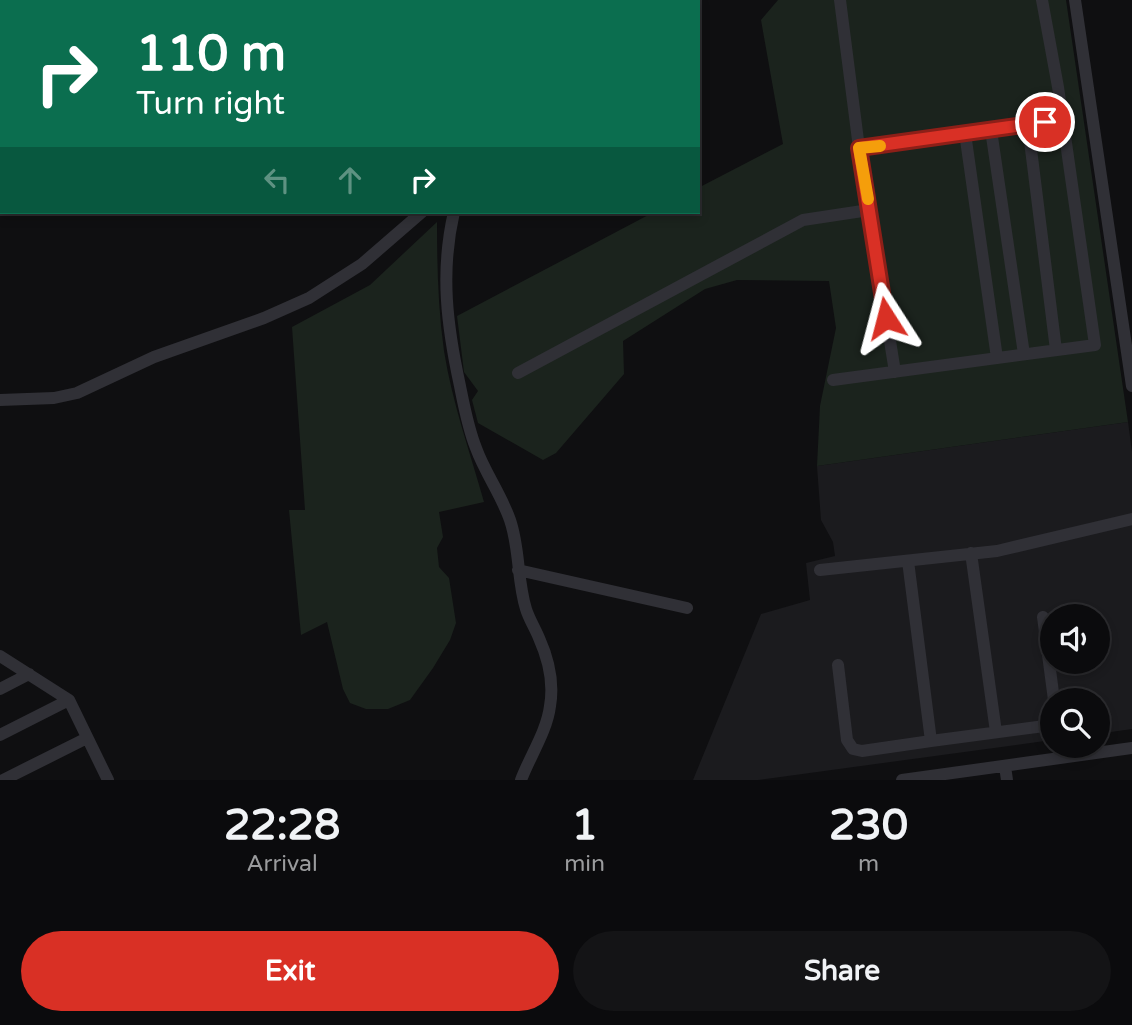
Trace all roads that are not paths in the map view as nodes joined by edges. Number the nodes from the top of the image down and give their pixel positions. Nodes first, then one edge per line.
1 (1042, 0) edge
2 (1075, 0) edge
3 (842, 2) edge
4 (1061, 120) junction
5 (1028, 125) junction
6 (991, 130) junction
7 (965, 134) junction
8 (859, 148) junction
9 (869, 210) junction
10 (420, 214) edge
11 (454, 214) edge
12 (1056, 350) junction
13 (1024, 354) junction
14 (997, 358) junction
15 (895, 372) junction
16 (518, 373) dead end
17 (833, 380) dead end
18 (1132, 386) edge
19 (0, 400) edge
20 (1132, 519) edge
21 (971, 554) junction
22 (908, 561) junction
23 (519, 570) junction
24 (820, 570) dead end
25 (687, 608) dead end
26 (0, 656) edge
27 (838, 665) dead end
28 (29, 674) junction
29 (0, 689) edge
30 (69, 700) junction
31 (1040, 727) edge
32 (996, 733) junction
33 (0, 735) edge
34 (87, 738) junction
35 (931, 741) junction
36 (1132, 748) edge
37 (1005, 766) junction
38 (103, 778) edge
39 (3, 780) edge
40 (522, 780) edge
41 (902, 780) edge
42 (1007, 780) edge

1 - 4 street
2 - 18 street
3 - 8 street
4 - 5 street
4 - 12 street
5 - 6 street
5 - 12 street
6 - 7 street
6 - 13 street
7 - 8 street
7 - 14 street
8 - 9 street
9 - 15 street
9 - 16 street
10 - 19 street
11 - 23 street
12 - 13 street
13 - 14 street
14 - 15 street
15 - 17 street
20 - 21 street
21 - 22 street
21 - 32 street
22 - 24 street
22 - 35 street
23 - 25 street
23 - 40 street
26 - 28 street
27 - 35 street
28 - 29 street
28 - 30 street
30 - 33 street
30 - 34 street
31 - 32 street
32 - 35 street
34 - 38 street
34 - 39 street
36 - 37 street
37 - 41 street
37 - 42 street

